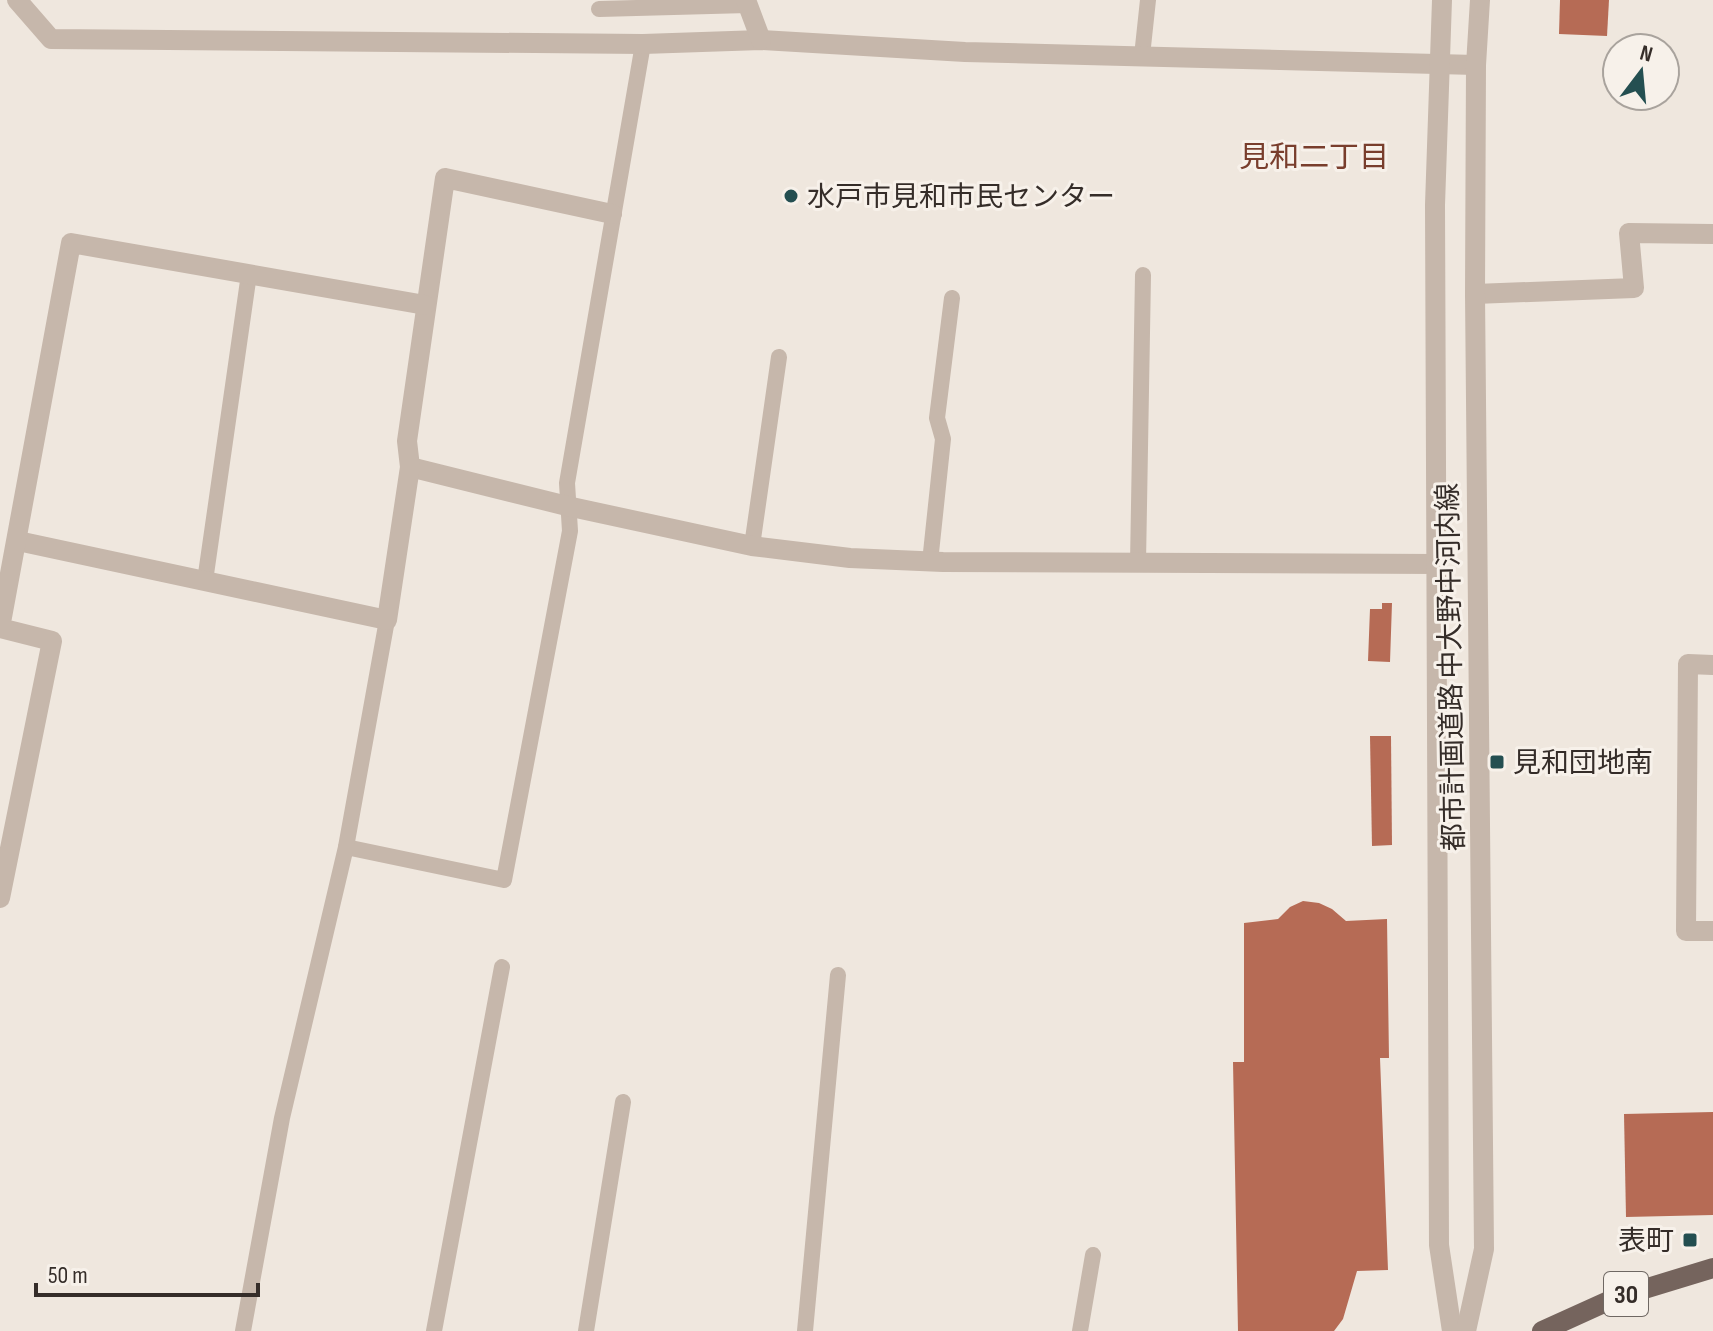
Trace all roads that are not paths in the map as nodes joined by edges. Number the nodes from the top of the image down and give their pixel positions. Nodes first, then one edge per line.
1 (17, 0) edge
2 (1148, 0) edge
3 (1442, 0) edge
4 (1480, 0) edge
5 (747, 2) edge
6 (599, 9) dead end
7 (761, 40) junction
8 (643, 44) junction
9 (1142, 56) junction
10 (1438, 62) junction
11 (1476, 65) junction
12 (612, 214) junction
13 (1713, 234) edge
14 (249, 274) junction
15 (1143, 275) dead end
16 (1475, 294) junction
17 (952, 298) dead end
18 (425, 305) junction
19 (779, 357) dead end
20 (410, 467) junction
21 (567, 506) junction
22 (18, 541) junction
23 (752, 546) junction
24 (930, 562) junction
25 (1138, 563) junction
26 (1438, 564) junction
27 (205, 581) junction
28 (387, 620) junction
29 (0, 628) edge
30 (1713, 665) edge
31 (346, 847) junction
32 (0, 898) edge
33 (1713, 931) edge
34 (502, 967) dead end
35 (838, 975) dead end
36 (623, 1102) dead end
37 (1093, 1255) dead end
38 (1713, 1268) edge
39 (243, 1331) edge
40 (434, 1331) edge
41 (586, 1331) edge
42 (805, 1331) edge
43 (1080, 1331) edge
44 (1452, 1331) edge
45 (1466, 1331) edge
46 (1542, 1331) edge

1 - 8 street
2 - 9 lane
3 - 10 street, 都市計画道路 中大野中河内線
4 - 11 street, 都市計画道路 中大野中河内線
5 - 6 lane
5 - 7 street
7 - 8 street
7 - 9 street
8 - 12 lane
9 - 10 street
10 - 11 street
10 - 26 street, 都市計画道路 中大野中河内線
11 - 16 street, 都市計画道路 中大野中河内線
12 - 18 street
12 - 21 lane
13 - 16 street
14 - 18 street
14 - 22 street
14 - 27 lane
15 - 25 lane
16 - 45 street, 都市計画道路 中大野中河内線
17 - 24 lane
18 - 20 street
19 - 23 lane
20 - 21 street
20 - 28 street
21 - 23 street
21 - 31 lane
22 - 27 street
22 - 29 street
23 - 24 street
24 - 25 street
25 - 26 street
26 - 44 street, 都市計画道路 中大野中河内線
27 - 28 street
28 - 31 lane
29 - 32 street
30 - 33 street
31 - 39 lane
34 - 40 lane
35 - 42 lane
36 - 41 lane
37 - 43 lane
38 - 46 main road, 30

